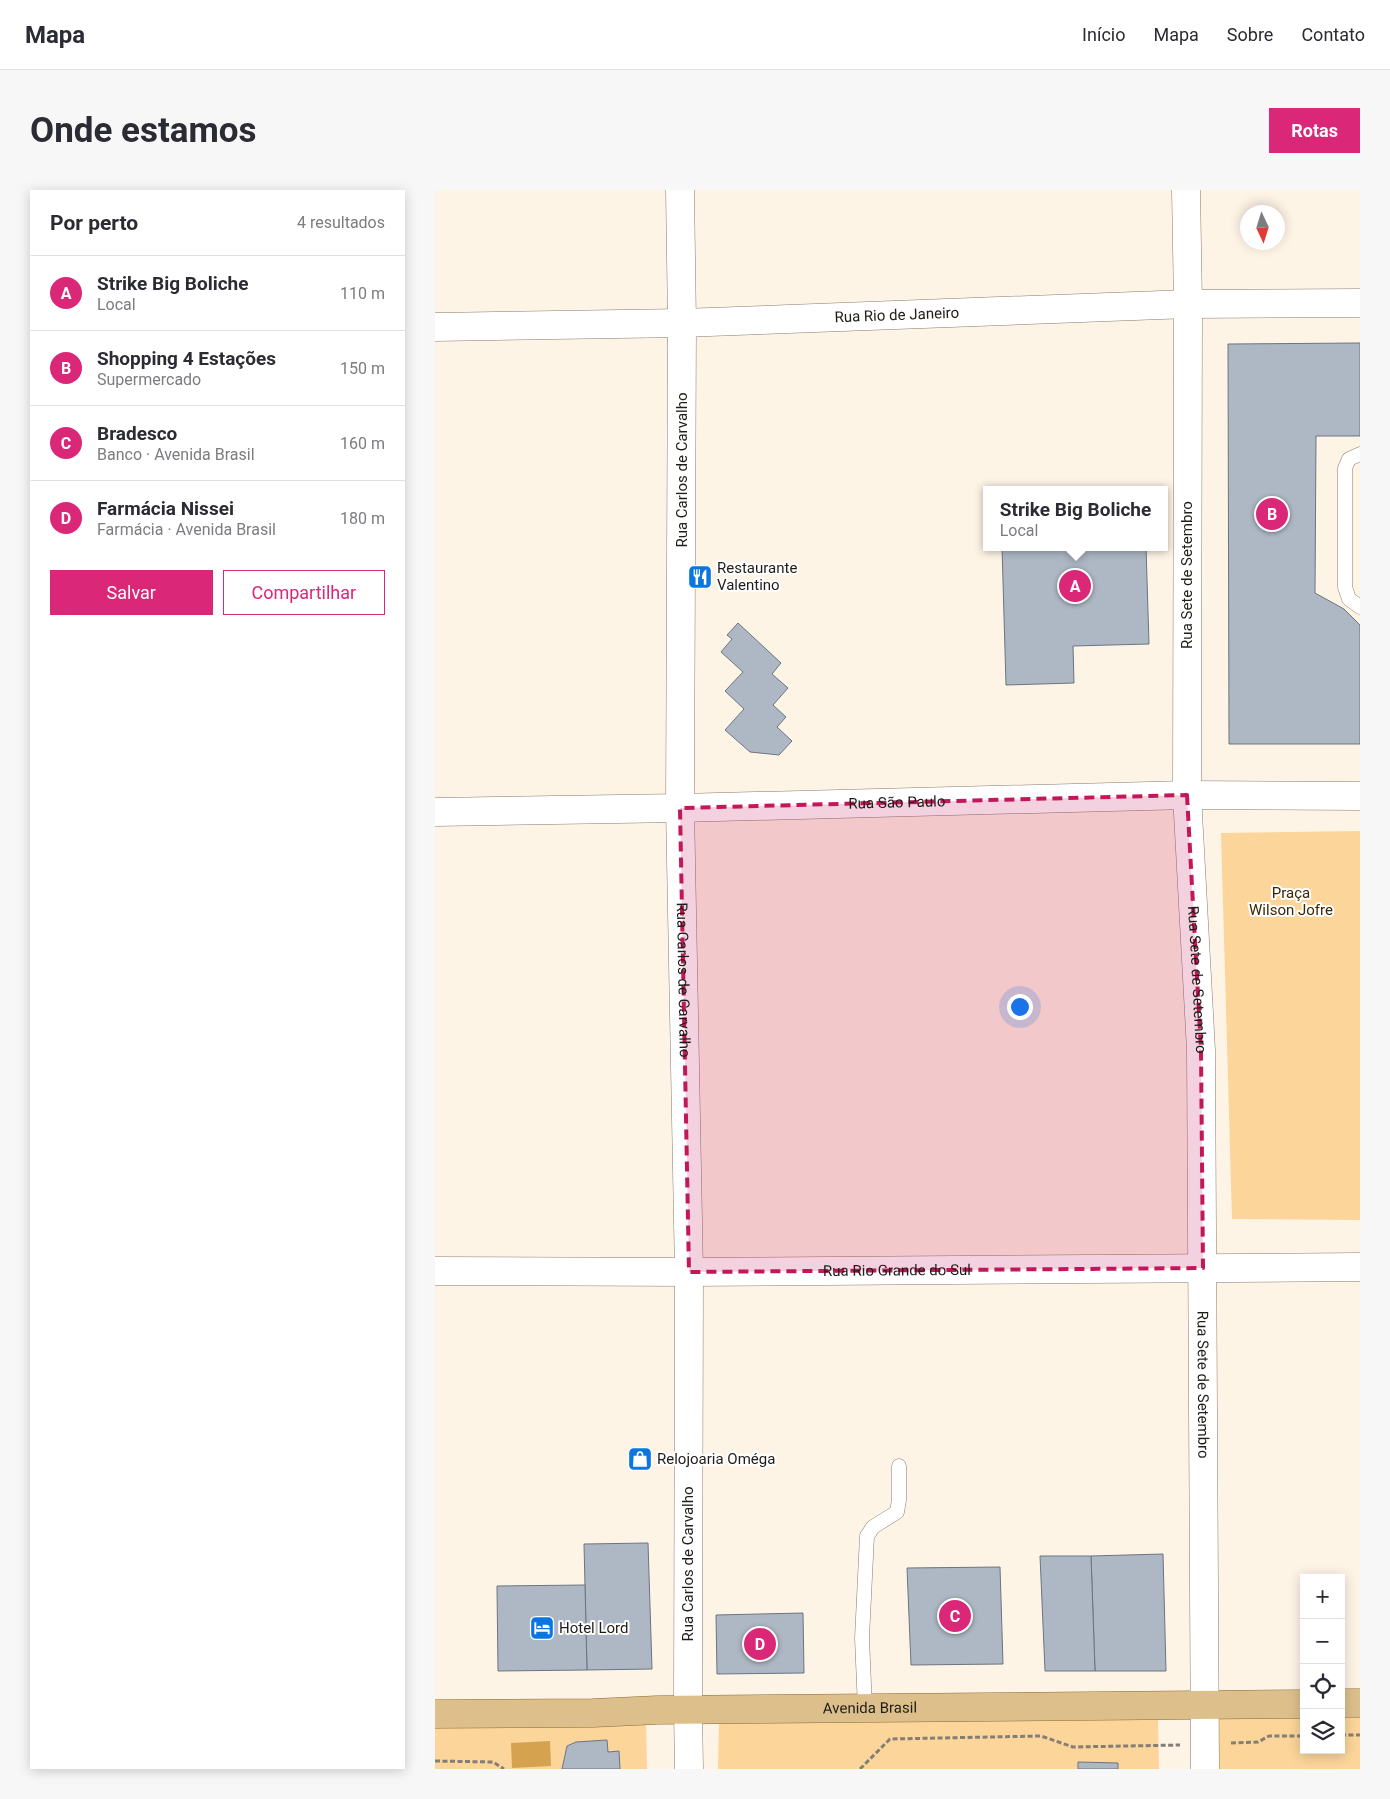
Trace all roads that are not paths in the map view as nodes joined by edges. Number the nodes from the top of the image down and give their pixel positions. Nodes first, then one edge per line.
1 (680, 190) edge
2 (1186, 190) edge
3 (1360, 302) edge
4 (1188, 304) junction
5 (682, 323) junction
6 (435, 327) edge
7 (1360, 454) edge
8 (1360, 606) edge
9 (1187, 795) junction
10 (1360, 796) edge
11 (681, 808) junction
12 (435, 812) edge
13 (1360, 1267) edge
14 (1203, 1268) junction
15 (435, 1271) edge
16 (689, 1272) junction
17 (899, 1466) dead end
18 (1345, 1703) edge
19 (1360, 1703) edge
20 (1300, 1704) edge
21 (1204, 1705) junction
22 (865, 1708) junction
23 (688, 1711) junction
24 (435, 1714) edge
25 (1204, 1756) edge
26 (689, 1769) edge

1 - 5 main road, Rua Carlos de Carvalho
2 - 4 main road, Rua Sete de Setembro
3 - 4 main road, Rua Rio de Janeiro
4 - 5 main road, Rua Rio de Janeiro
4 - 9 main road, Rua Sete de Setembro
5 - 6 main road, Rua Rio de Janeiro
5 - 11 main road, Rua Carlos de Carvalho
7 - 8 lane
9 - 10 main road, Rua São Paulo
9 - 11 main road, Rua São Paulo
9 - 14 main road, Rua Sete de Setembro
11 - 12 main road, Rua São Paulo
11 - 16 main road, Rua Carlos de Carvalho
13 - 14 main road, Rua Rio Grande do Sul
14 - 16 main road, Rua Rio Grande do Sul
14 - 21 main road, Rua Sete de Setembro
15 - 16 main road, Rua Rio Grande do Sul
16 - 23 main road, Rua Carlos de Carvalho
17 - 22 lane
18 - 19 main road
20 - 21 main road, Avenida Brasil
21 - 22 main road, Avenida Brasil
21 - 25 main road, Rua Sete de Setembro
22 - 23 main road, Avenida Brasil
23 - 24 main road, Avenida Brasil
23 - 26 main road, Rua Carlos de Carvalho

